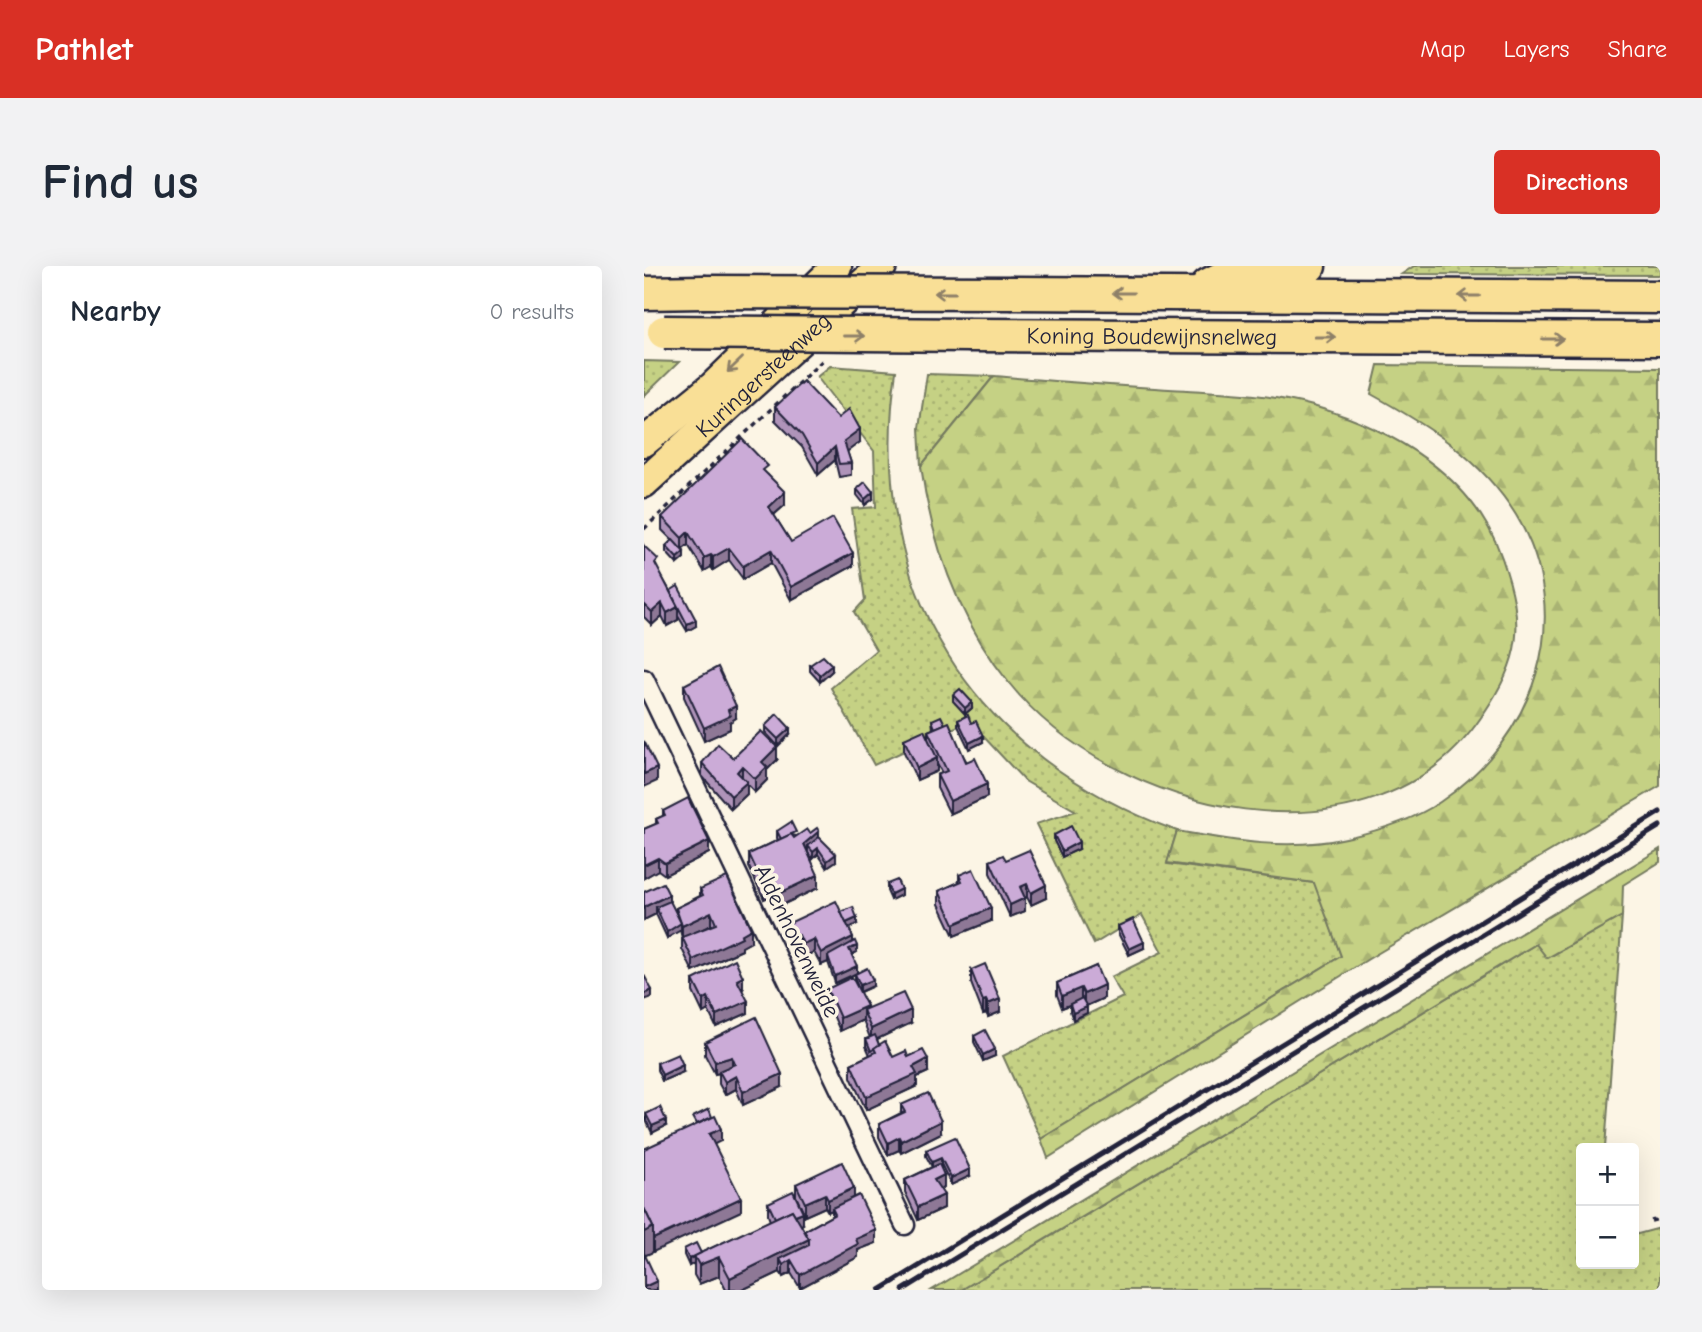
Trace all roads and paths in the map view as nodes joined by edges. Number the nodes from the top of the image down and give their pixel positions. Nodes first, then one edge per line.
1 (837, 266) edge
2 (882, 266) edge
3 (1309, 266) edge
4 (644, 293) edge
5 (1191, 293) junction
6 (1660, 297) edge
7 (654, 332) edge
8 (1660, 339) edge
9 (827, 357) dead end
10 (644, 442) edge
11 (644, 483) edge
12 (644, 529) edge
13 (644, 678) edge
14 (1660, 1219) edge
15 (1651, 1221) dead end
16 (905, 1225) dead end

1 -> 10 main road, Kuringersteenweg
2 - 11 main road, Kuringersteenweg
3 - 5 highway
5 -> 4 highway, Koning Boudewijnsnelweg, bridge
6 -> 5 highway, Koning Boudewijnsnelweg
7 -> 8 highway, Koning Boudewijnsnelweg, bridge
9 - 12 path
13 - 16 street, Aldenhovenweide
14 - 15 path

